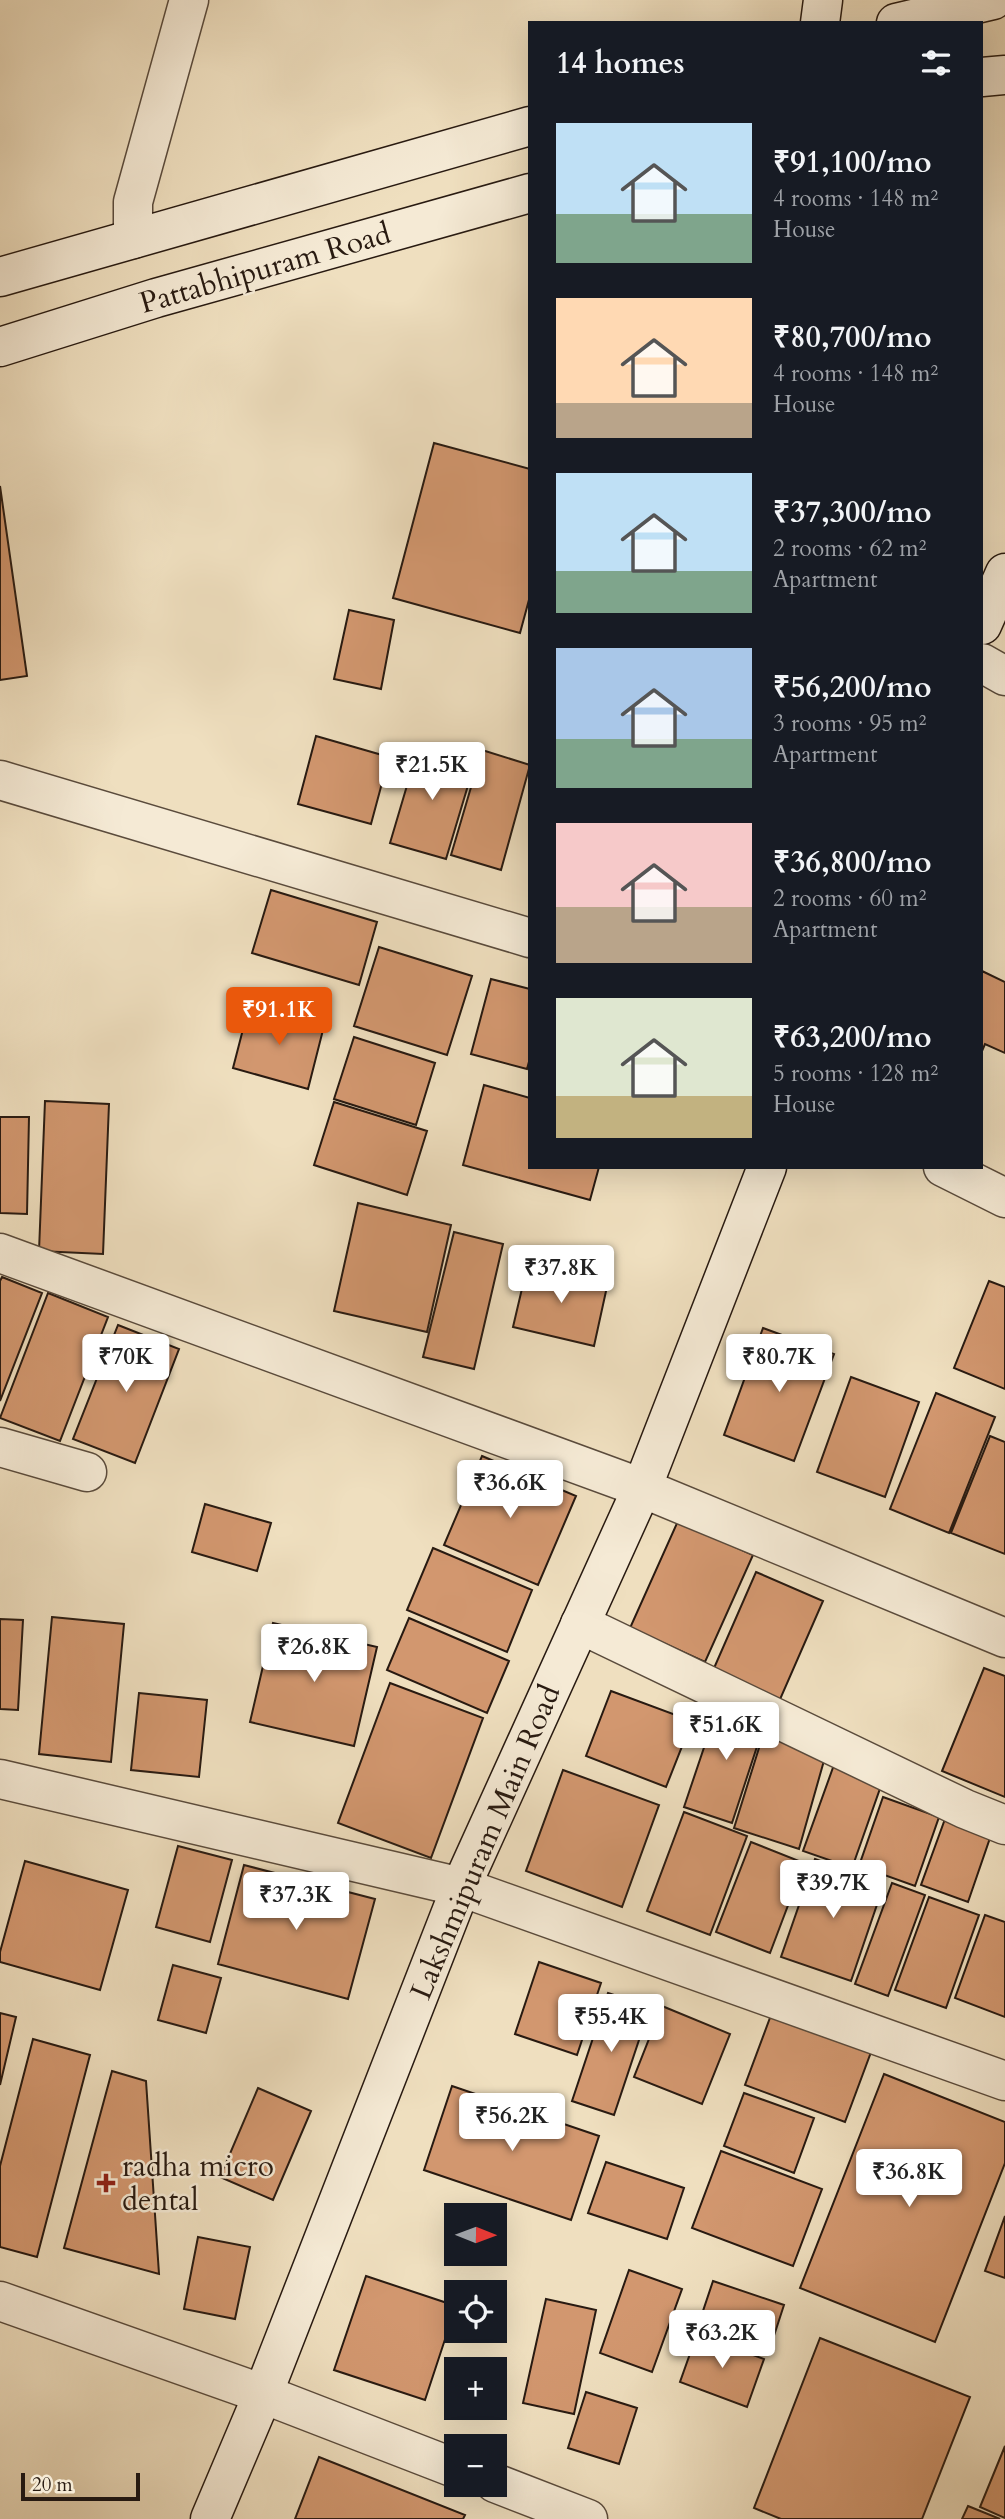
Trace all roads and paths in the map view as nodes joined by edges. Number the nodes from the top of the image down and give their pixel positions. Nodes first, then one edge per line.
1 (189, 0) edge
2 (823, 0) edge
3 (993, 0) edge
4 (820, 21) edge
5 (904, 21) edge
6 (1005, 75) edge
7 (983, 77) edge
8 (528, 127) edge
9 (528, 194) edge
10 (133, 239) junction
11 (0, 277) edge
12 (0, 347) edge
13 (1005, 573) edge
14 (983, 620) edge
15 (983, 664) edge
16 (1005, 676) edge
17 (0, 779) edge
18 (528, 937) edge
19 (766, 1169) edge
20 (947, 1169) edge
21 (1005, 1198) edge
22 (0, 1253) edge
23 (0, 1447) edge
24 (87, 1472) dead end
25 (642, 1488) junction
26 (580, 1624) junction
27 (1005, 1638) edge
28 (0, 1779) edge
29 (1005, 1825) edge
30 (461, 1887) junction
31 (1005, 2081) edge
32 (0, 2301) edge
33 (263, 2394) junction
34 (444, 2464) edge
35 (507, 2488) edge
36 (210, 2519) edge
37 (588, 2519) edge

1 - 10 street
2 - 4 street
3 - 5 street
6 - 7 street
8 - 10 street
9 - 12 street, Pattabhipuram Road
10 - 11 street
13 - 14 street
15 - 16 street
17 - 18 street
19 - 25 street, Lakshmipuram Main Road
20 - 21 street
22 - 25 street
23 - 24 street
25 - 26 street, Lakshmipuram Main Road
25 - 27 street
26 - 29 street
26 - 30 street, Lakshmipuram Main Road
28 - 30 street
30 - 31 street
30 - 33 street, Lakshmipuram Main Road
32 - 33 street
33 - 34 street
33 - 36 street, Lakshmipuram Main Road
35 - 37 street

